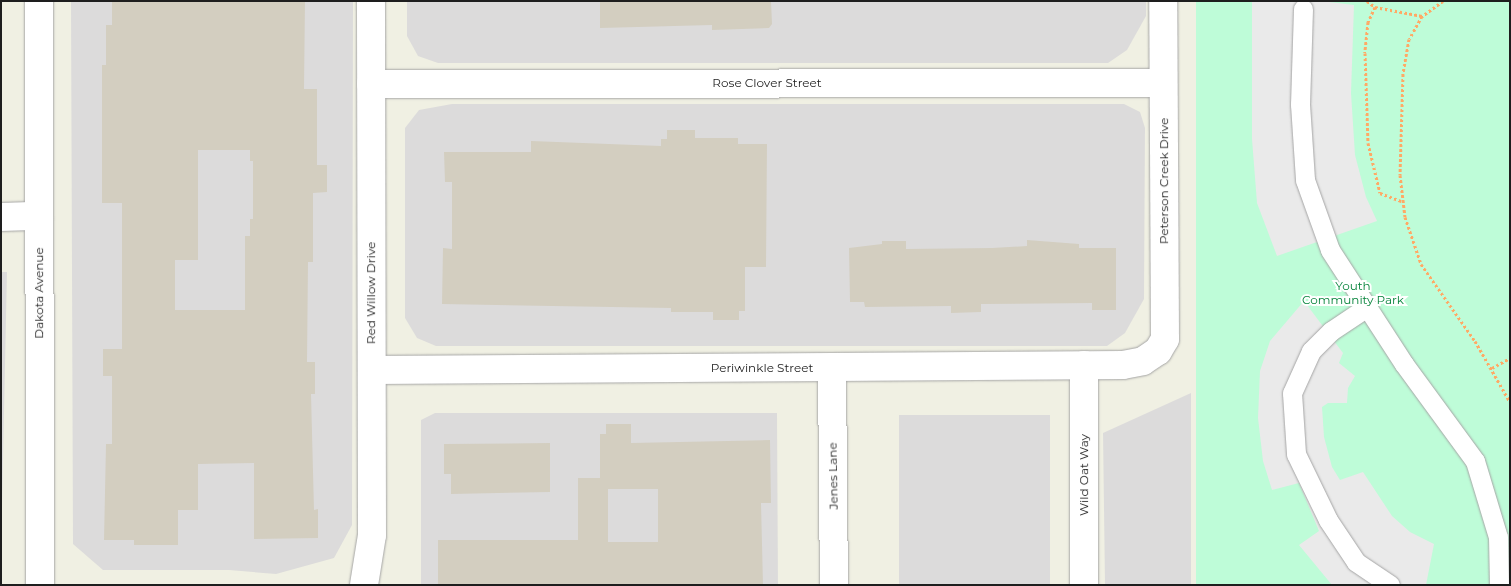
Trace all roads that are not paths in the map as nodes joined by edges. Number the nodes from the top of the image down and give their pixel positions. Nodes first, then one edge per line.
1 (39, 1) edge
2 (371, 1) edge
3 (1163, 1) edge
4 (1303, 8) dead end
5 (1163, 83) junction
6 (371, 84) junction
7 (39, 216) junction
8 (1, 217) edge
9 (1367, 307) junction
10 (1152, 357) joint
11 (1084, 366) junction
12 (832, 367) junction
13 (372, 370) junction
14 (40, 585) edge
15 (364, 585) edge
16 (834, 585) edge
17 (1084, 585) edge
18 (1390, 585) edge
19 (1499, 585) edge

1 - 7 street, Dakota Avenue
2 - 6 street, Red Willow Drive
3 - 5 street, Peterson Creek Drive
4 - 9 lane
5 - 6 street, Rose Clover Street
5 - 10 street, Peterson Creek Drive
6 - 13 street, Red Willow Drive
7 - 8 street
7 - 14 street, Dakota Avenue
9 - 18 lane
9 - 19 lane
10 - 11 street, Periwinkle Street
11 - 12 street, Periwinkle Street
11 - 17 street, Wild Oat Way
12 - 13 street, Periwinkle Street
12 - 16 street, Jenes Lane
13 - 15 street, Red Willow Drive

